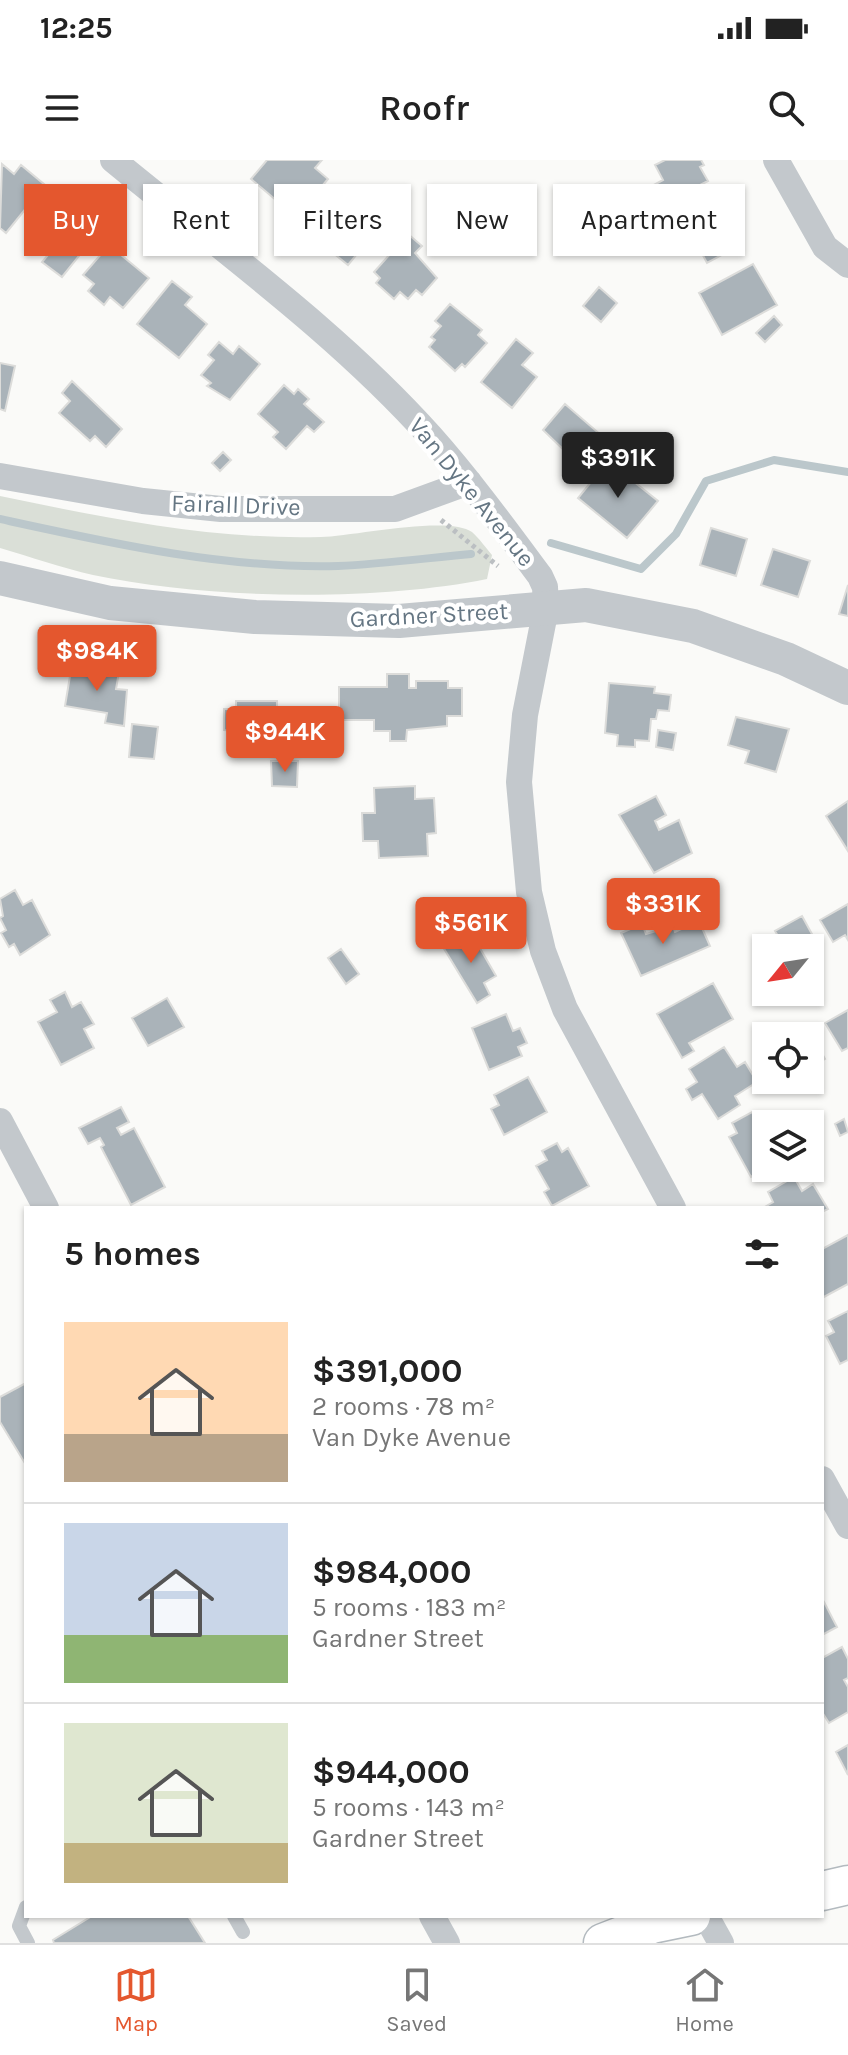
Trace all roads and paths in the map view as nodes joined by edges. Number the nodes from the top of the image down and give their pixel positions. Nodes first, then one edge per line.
1 (113, 160) edge
2 (776, 160) edge
3 (846, 265) edge
4 (0, 476) edge
5 (469, 482) junction
6 (0, 578) edge
7 (546, 608) junction
8 (848, 688) edge
9 (0, 1121) edge
10 (45, 1206) edge
11 (672, 1206) edge
12 (824, 1483) edge
13 (848, 1526) edge
14 (848, 1885) edge
15 (824, 1891) edge
16 (24, 1912) edge
17 (235, 1918) edge
18 (433, 1918) edge
19 (681, 1918) edge
20 (707, 1918) edge
21 (243, 1932) dead end
22 (28, 1943) edge
23 (447, 1943) edge
24 (603, 1943) edge
25 (721, 1943) edge

1 - 5 street, Van Dyke Avenue
2 - 3 street
4 - 5 street, Fairall Drive
5 - 7 street, Van Dyke Avenue
6 - 7 street, Gardner Street
7 - 8 street, Gardner Street
7 - 11 street, Van Dyke Avenue
9 - 10 street
12 - 13 street
14 - 15 main road
16 - 22 lane
17 - 21 lane
18 - 23 street
19 - 24 main road
20 - 25 street

